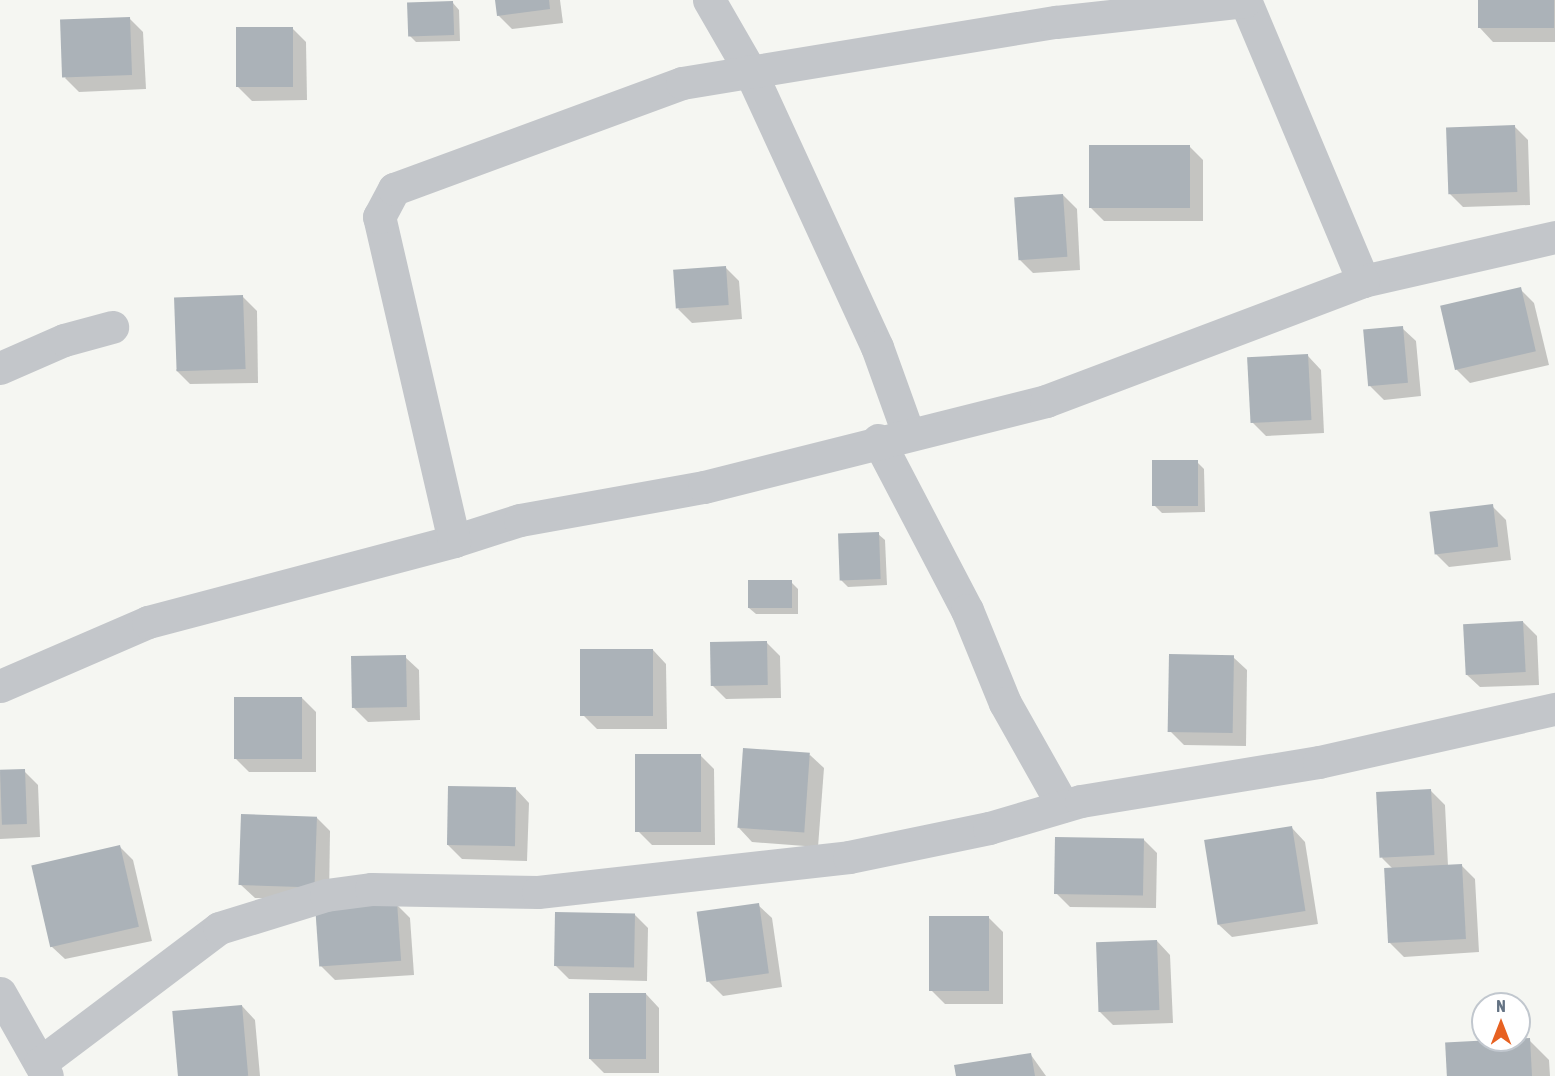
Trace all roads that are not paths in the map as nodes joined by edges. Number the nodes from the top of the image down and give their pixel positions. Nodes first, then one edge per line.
1 (709, 0) edge
2 (1245, 0) edge
3 (750, 71) junction
4 (1555, 237) edge
5 (1363, 281) junction
6 (112, 327) dead end
7 (0, 368) edge
8 (893, 436) junction
9 (454, 541) junction
10 (0, 686) edge
11 (1555, 709) edge
12 (1064, 806) junction
13 (0, 993) edge
14 (43, 1069) edge

1 - 3 street
2 - 3 street
2 - 5 street
3 - 8 street
3 - 9 street
4 - 5 street
5 - 8 street
6 - 7 street
8 - 9 street
8 - 12 street
9 - 10 street
11 - 12 street
12 - 14 street
13 - 14 street

